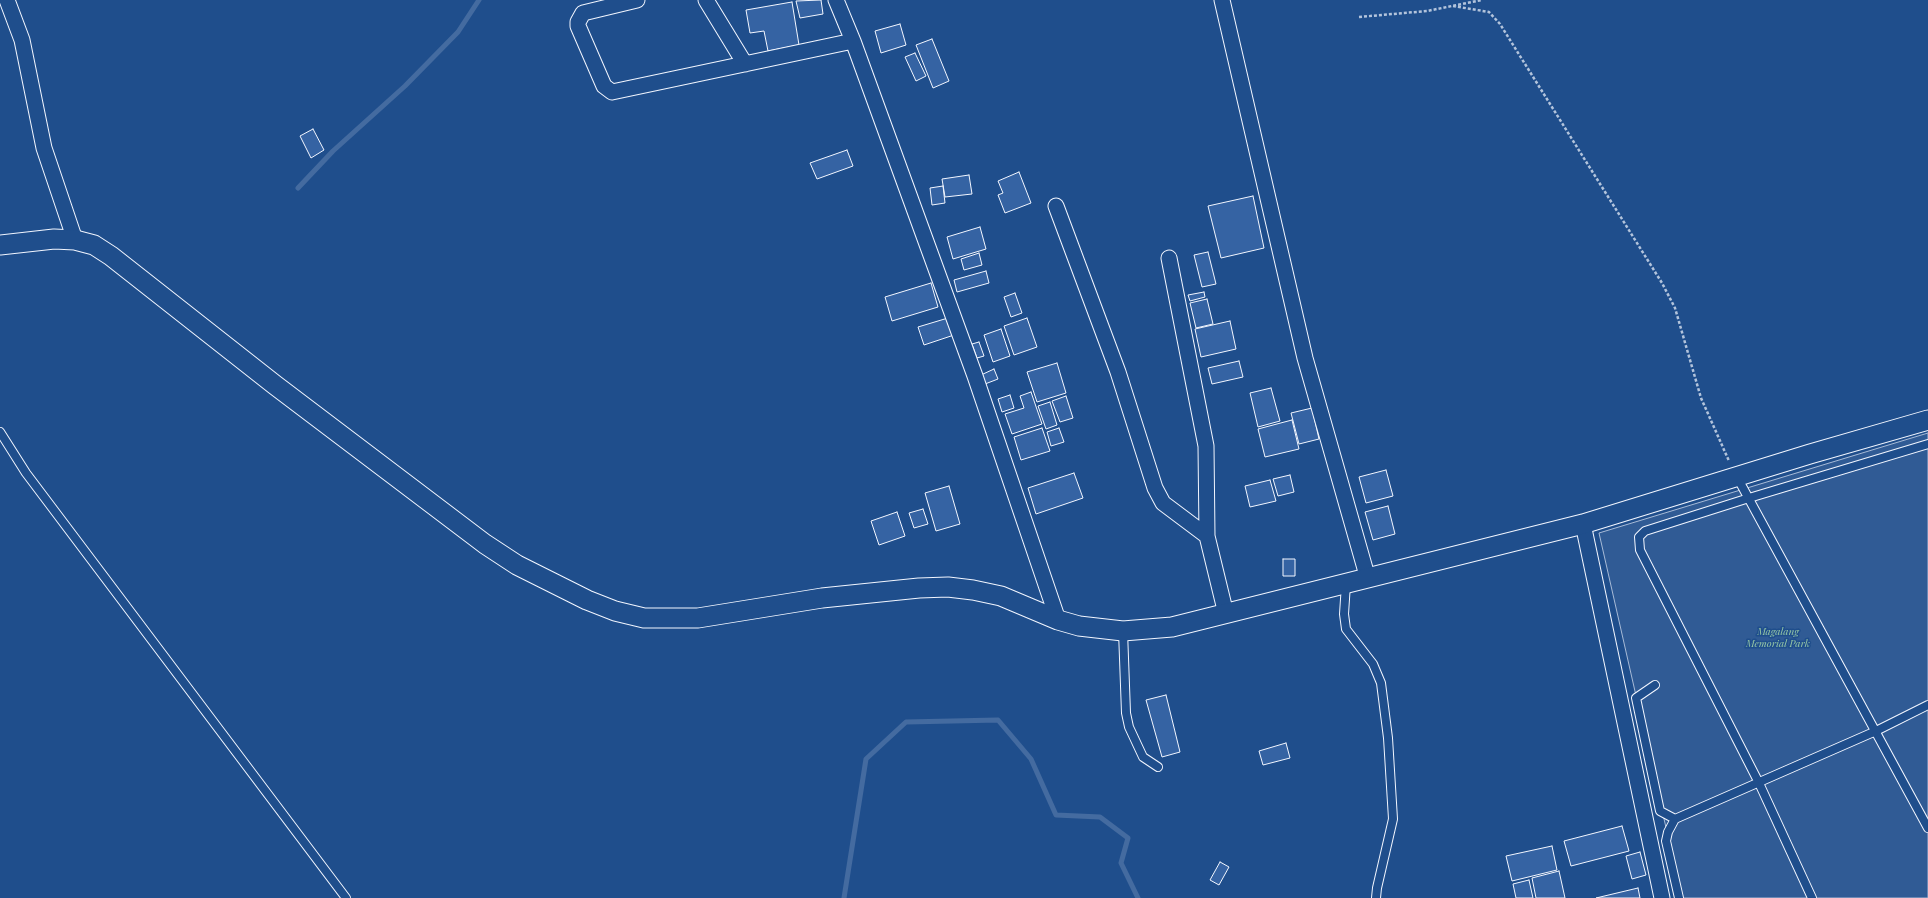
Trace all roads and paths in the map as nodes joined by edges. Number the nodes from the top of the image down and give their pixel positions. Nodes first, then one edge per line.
1 (7, 0) edge
2 (637, 0) edge
3 (706, 0) edge
4 (836, 0) edge
5 (1222, 0) edge
6 (1482, 0) edge
7 (1453, 6) junction
8 (1359, 17) dead end
9 (853, 41) junction
10 (745, 64) junction
11 (1056, 206) dead end
12 (75, 240) junction
13 (0, 245) edge
14 (1169, 258) dead end
15 (1928, 420) edge
16 (0, 432) edge
17 (1928, 444) edge
18 (1737, 476) junction
19 (1749, 498) junction
20 (1583, 524) junction
21 (1207, 536) junction
22 (1368, 578) junction
23 (1346, 584) junction
24 (1226, 614) junction
25 (1058, 620) junction
26 (1123, 631) junction
27 (1655, 685) dead end
28 (1928, 705) edge
29 (1876, 731) junction
30 (1158, 768) dead end
31 (1759, 783) junction
32 (1676, 819) junction
33 (1928, 828) edge
34 (346, 898) edge
35 (1376, 898) edge
36 (1662, 898) edge
37 (1679, 898) edge
38 (1812, 898) edge

1 - 12 street
2 - 10 street
3 - 10 street
4 - 9 street
5 - 22 street
6 - 7 path
7 - 8 path
7 - 18 path
9 - 10 street
9 - 25 street
11 - 21 street
12 - 13 street
12 - 25 street
14 - 21 street
15 - 18 street
16 - 34 lane
17 - 19 lane
18 - 19 lane
18 - 20 street
19 - 29 lane
19 - 31 lane
20 - 22 street
20 - 36 street
21 - 24 street
22 - 23 street
23 - 24 street
23 - 35 lane
24 - 26 street
25 - 26 street
26 - 30 lane
27 - 32 lane
28 - 29 lane
29 - 31 lane
29 - 33 lane
31 - 32 lane
31 - 38 lane
32 - 37 lane

